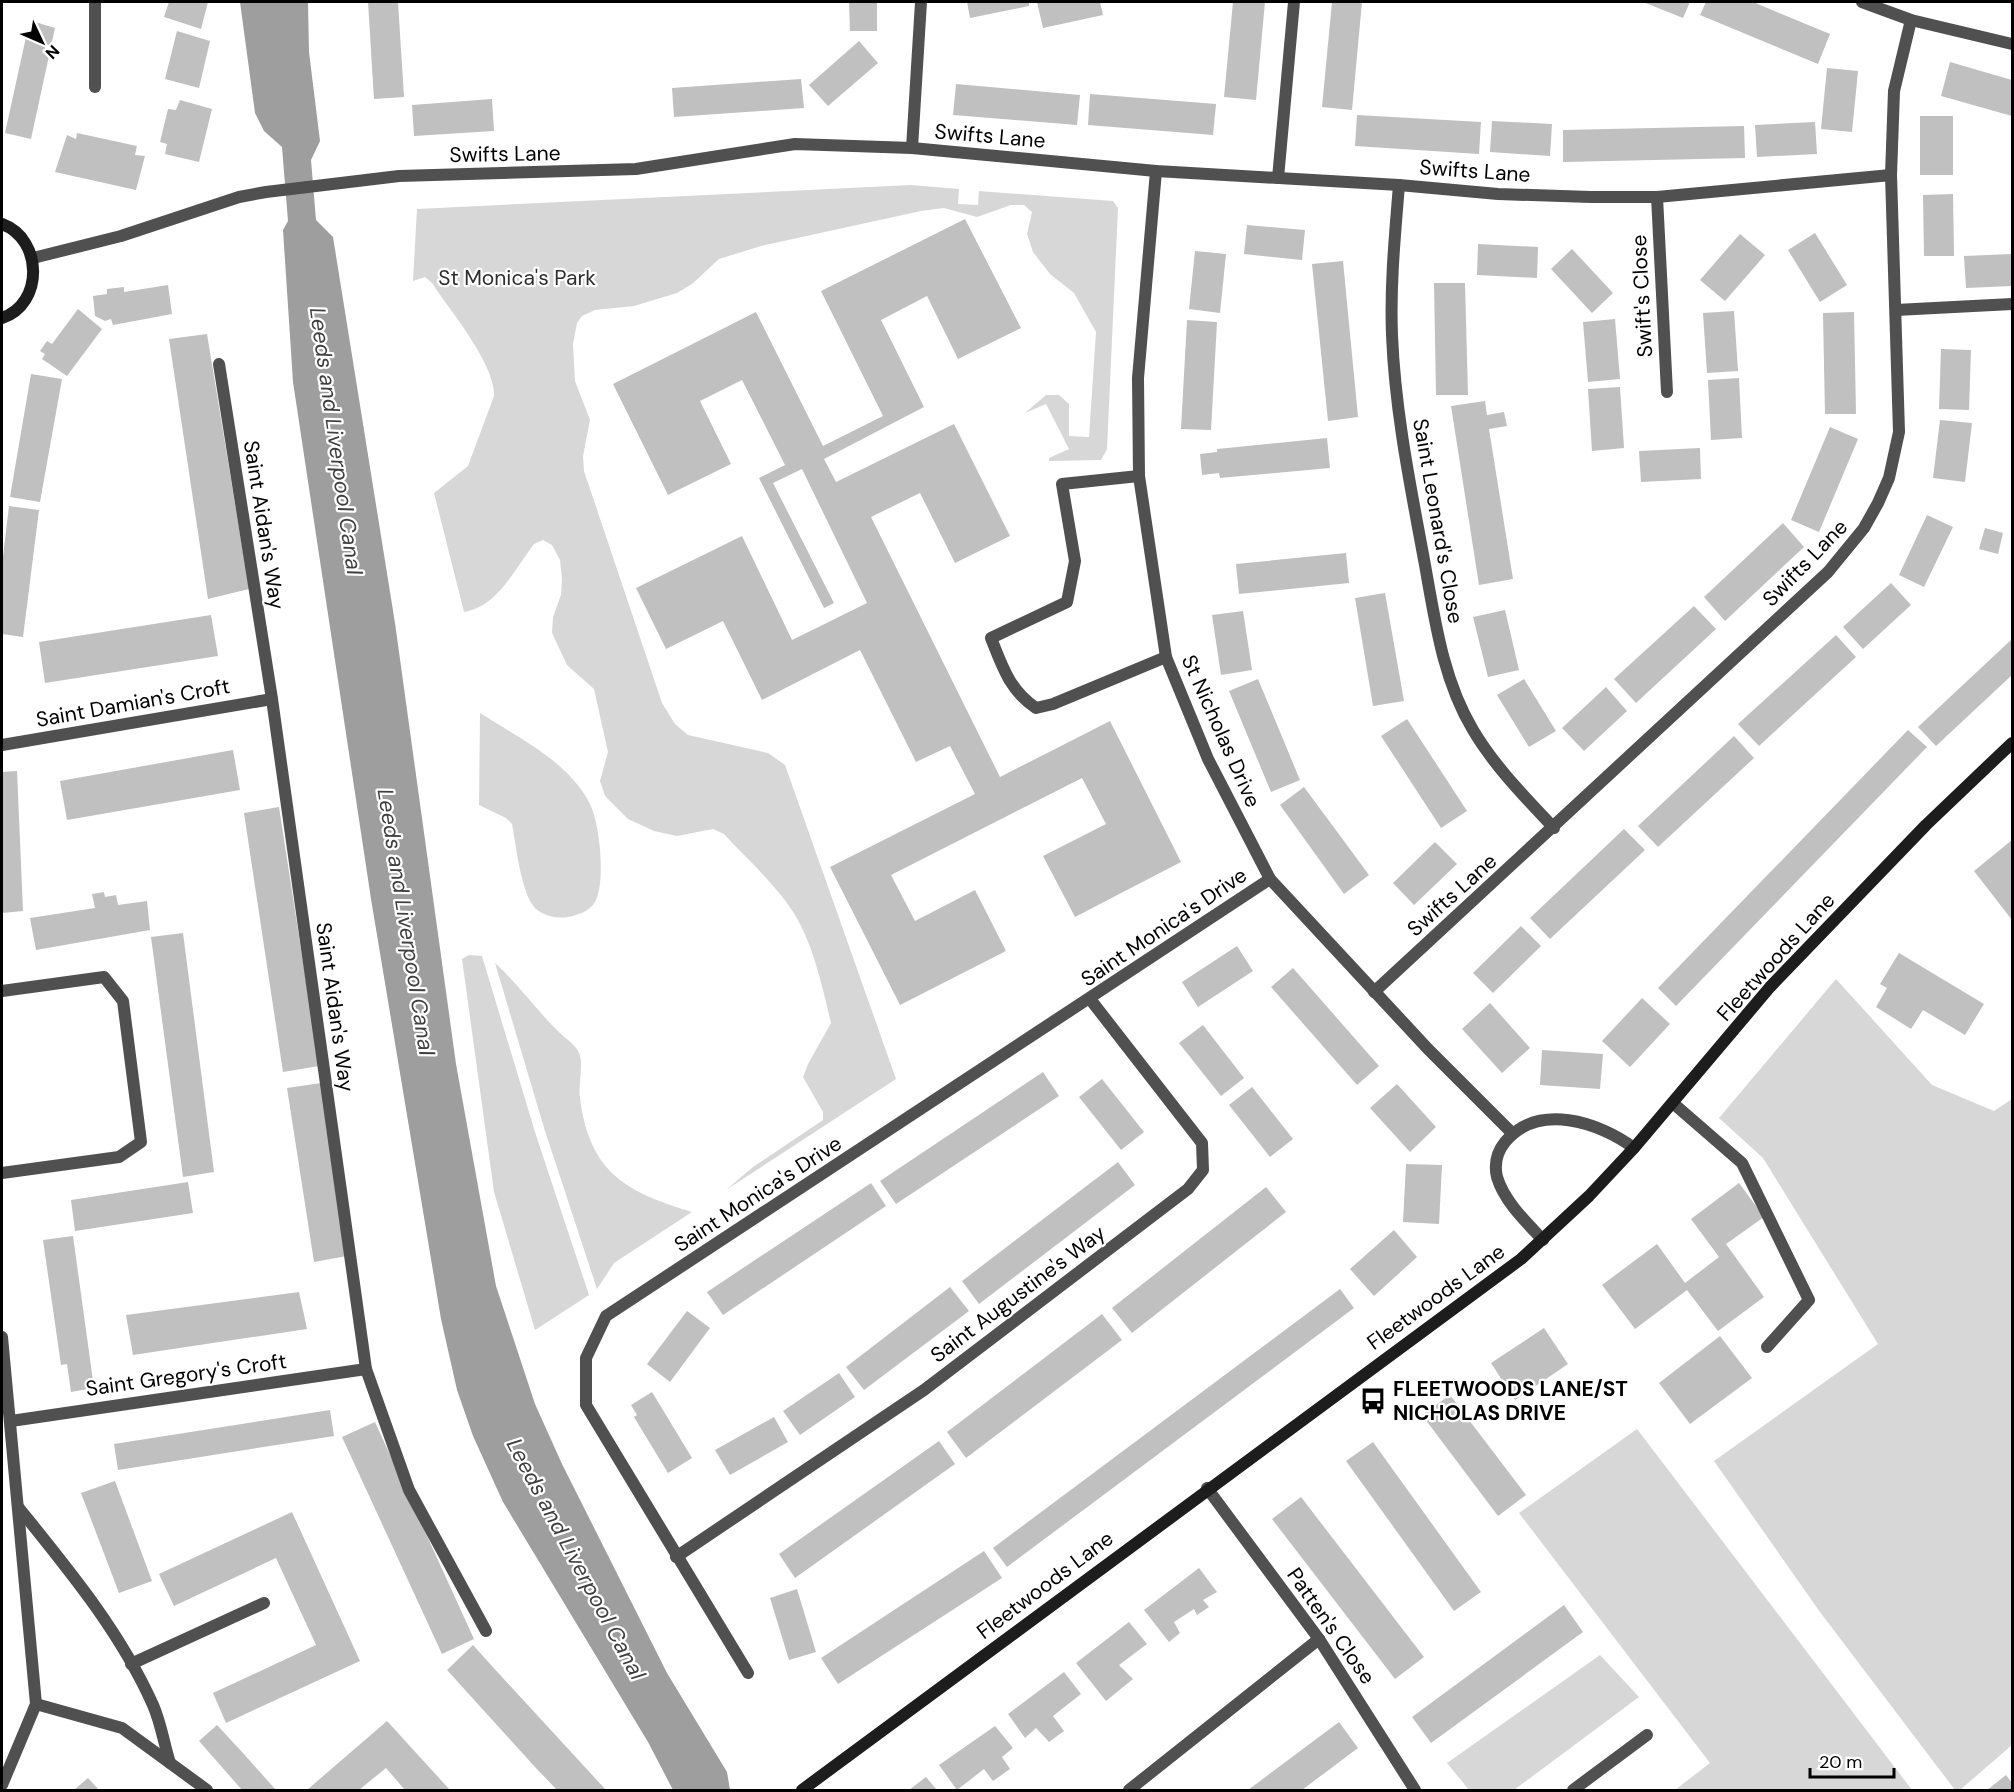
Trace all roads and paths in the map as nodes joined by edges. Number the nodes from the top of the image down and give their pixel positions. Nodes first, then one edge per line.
1 (95, 2) edge
2 (921, 2) edge
3 (1294, 2) edge
4 (1862, 2) edge
5 (1911, 20) junction
6 (2013, 44) edge
7 (95, 87) dead end
8 (912, 148) junction
9 (1156, 171) junction
10 (1891, 175) junction
11 (1278, 178) junction
12 (1399, 185) junction
13 (1657, 197) junction
14 (2, 224) edge
15 (33, 258) junction
16 (2013, 304) edge
17 (1896, 310) junction
18 (2, 318) edge
19 (219, 364) dead end
20 (1667, 392) dead end
21 (1139, 476) junction
22 (1166, 657) junction
23 (272, 699) junction
24 (2013, 743) edge
25 (2, 745) edge
26 (1554, 828) junction
27 (1270, 879) junction
28 (2, 992) edge
29 (1374, 992) junction
30 (1090, 999) junction
31 (1674, 1104) junction
32 (1512, 1133) junction
33 (1634, 1148) junction
34 (2, 1173) edge
35 (1543, 1240) junction
36 (2, 1337) edge
37 (1767, 1347) dead end
38 (366, 1369) junction
39 (6, 1421) edge
40 (1208, 1488) junction
41 (18, 1507) junction
42 (676, 1557) junction
43 (264, 1603) dead end
44 (486, 1631) dead end
45 (1319, 1639) junction
46 (131, 1664) junction
47 (748, 1673) dead end
48 (36, 1704) junction
49 (1647, 1735) dead end
50 (170, 1763) junction
51 (2, 1785) edge
52 (207, 1791) edge
53 (802, 1791) edge
54 (1129, 1791) edge
55 (1415, 1791) edge
56 (1573, 1791) edge

1 - 7 street
2 - 8 street
3 - 11 street
4 - 5 street
5 - 6 street
5 - 10 street
8 - 9 street, Swifts Lane
8 - 15 street, Swifts Lane
9 - 11 street, Swifts Lane
9 - 21 street, St Nicholas Drive
10 - 13 street, Swifts Lane
10 - 17 street, Swifts Lane
11 - 12 street, Swifts Lane
12 - 13 street, Swifts Lane
12 - 26 street, Saint Leonard's Close
13 - 20 street, Swift's Close
14 - 15 street
15 - 18 street
16 - 17 street
17 - 26 street, Swifts Lane
19 - 23 street, Saint Aidan's Way
21 - 22 street, St Nicholas Drive
21 - 22 street
22 - 27 street, St Nicholas Drive
23 - 25 street, Saint Damian's Croft
23 - 38 street, Saint Aidan's Way
24 - 31 street, Fleetwoods Lane
26 - 29 street, Swifts Lane
27 - 29 street, St Nicholas Drive
27 - 30 street, Saint Monica's Drive
28 - 34 street
29 - 32 street, St Nicholas Drive
30 - 42 street, Saint Monica's Drive
30 - 42 street, Saint Augustine's Way
31 - 33 street, Fleetwoods Lane
31 - 37 street
32 - 33 street
32 - 35 street
33 - 35 street, Fleetwoods Lane
35 - 40 street, Fleetwoods Lane
36 - 39 street
38 - 39 street, Saint Gregory's Croft
38 - 44 street, Saint Aidan's Way
39 - 41 street
40 - 45 street, Patten's Close
40 - 53 street, Fleetwoods Lane
41 - 46 street
41 - 48 street
42 - 47 street, Saint Monica's Drive
43 - 46 street
45 - 54 street
45 - 55 street, Patten's Close
46 - 50 street
48 - 50 street
48 - 51 street
49 - 56 street
50 - 52 street

